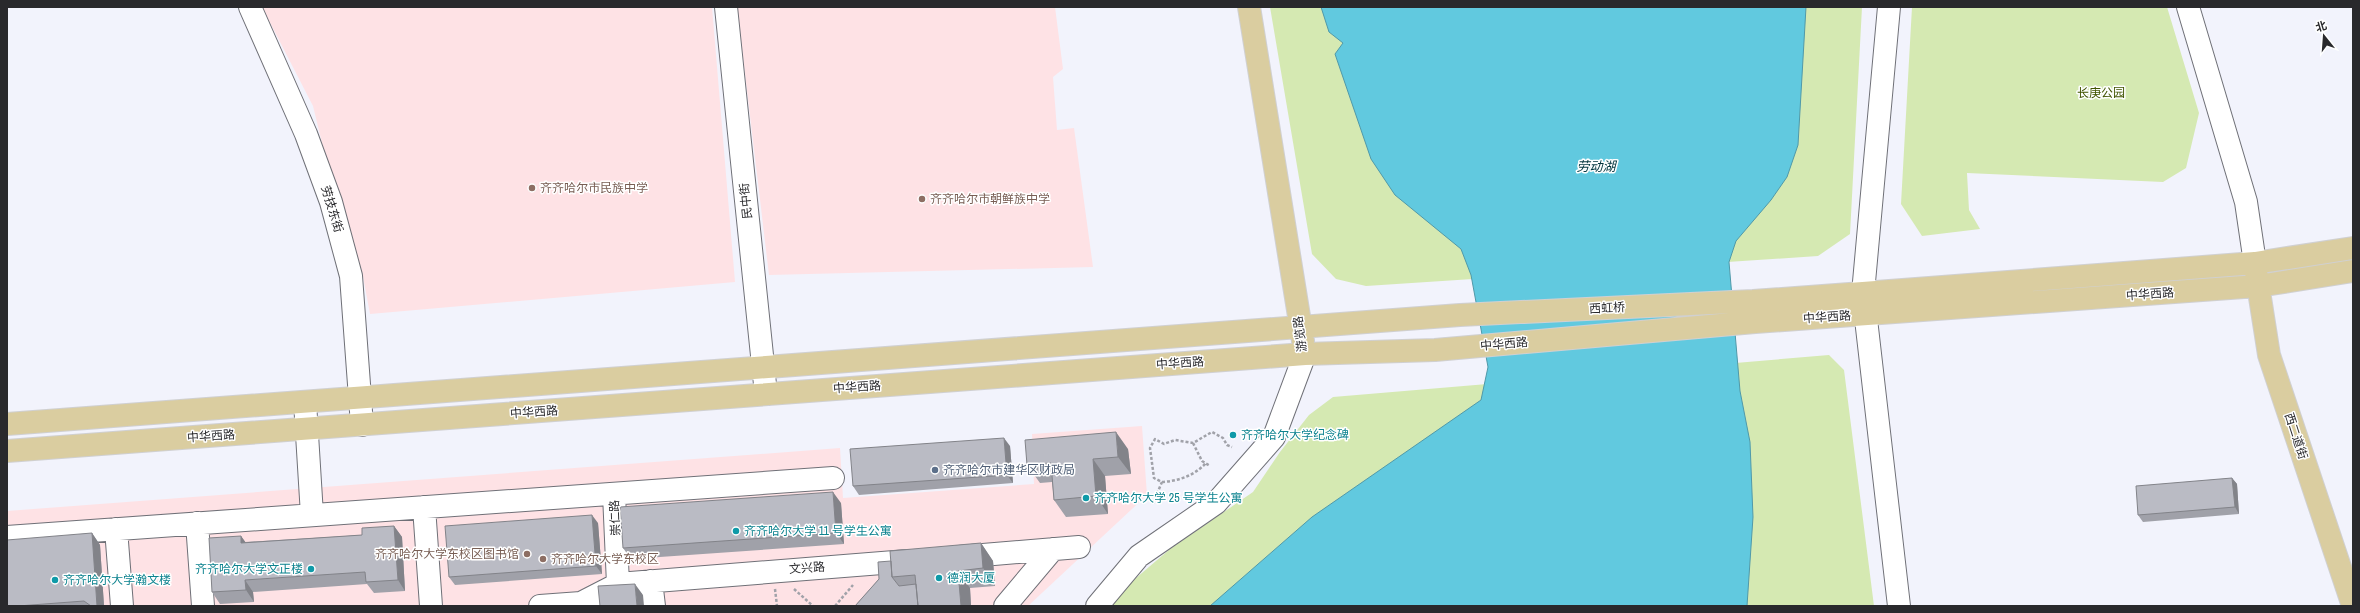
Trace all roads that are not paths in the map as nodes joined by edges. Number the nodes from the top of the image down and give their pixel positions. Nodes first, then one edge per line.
1 (250, 7) edge
2 (726, 7) edge
3 (1249, 7) edge
4 (1889, 7) edge
5 (2188, 7) edge
6 (2353, 248) edge
7 (2255, 262) junction
8 (2353, 271) edge
9 (2258, 286) junction
10 (1863, 293) junction
11 (1753, 301) joint
12 (1864, 314) junction
13 (1300, 327) junction
14 (1304, 354) junction
15 (763, 367) junction
16 (766, 394) junction
17 (360, 398) junction
18 (305, 402) junction
19 (7, 424) edge
20 (362, 425) junction
21 (306, 429) junction
22 (7, 451) edge
23 (833, 478) dead end
24 (614, 494) junction
25 (424, 507) junction
26 (312, 515) junction
27 (197, 523) junction
28 (116, 529) junction
29 (7, 537) edge
30 (1079, 547) dead end
31 (1053, 549) junction
32 (652, 581) junction
33 (618, 584) junction
34 (122, 606) edge
35 (203, 606) edge
36 (431, 606) edge
37 (540, 606) edge
38 (598, 606) edge
39 (654, 606) edge
40 (1005, 606) edge
41 (1097, 606) edge
42 (1899, 606) edge
43 (2353, 606) edge

1 - 17 street, 劳技东街
2 - 15 street, 民中街
3 - 13 main road, 游览路
4 - 10 street
5 - 7 street
6 - 7 main road, 中华西路
7 - 9 main road, 西二道街
7 - 10 main road, 中华西路
8 - 9 main road, 中华西路
9 - 12 main road, 中华西路
9 - 43 main road, 西二道街
10 - 11 main road, 中华西路
10 - 12 street
11 - 13 main road, 西虹桥
12 - 14 main road, 中华西路
12 - 42 street
13 - 14 main road, 游览路
13 - 15 main road
14 - 16 main road, 中华西路
14 - 41 street, 游览路
15 - 16 street, 民中街
15 - 17 main road
16 - 20 main road, 中华西路
17 - 18 main road
17 - 20 street, 劳技东街
18 - 19 main road
18 - 21 street
20 - 21 main road, 中华西路
21 - 22 main road, 中华西路
21 - 26 street
23 - 24 street
24 - 25 street
24 - 33 street, 崇仁路
25 - 26 street
25 - 36 street
26 - 27 street
27 - 28 street
27 - 35 street
28 - 29 street
28 - 34 street
30 - 31 street, 文兴路
31 - 32 street, 文兴路
31 - 40 street
32 - 33 street, 文兴路
32 - 39 street
33 - 37 street, 文兴路
33 - 38 street

